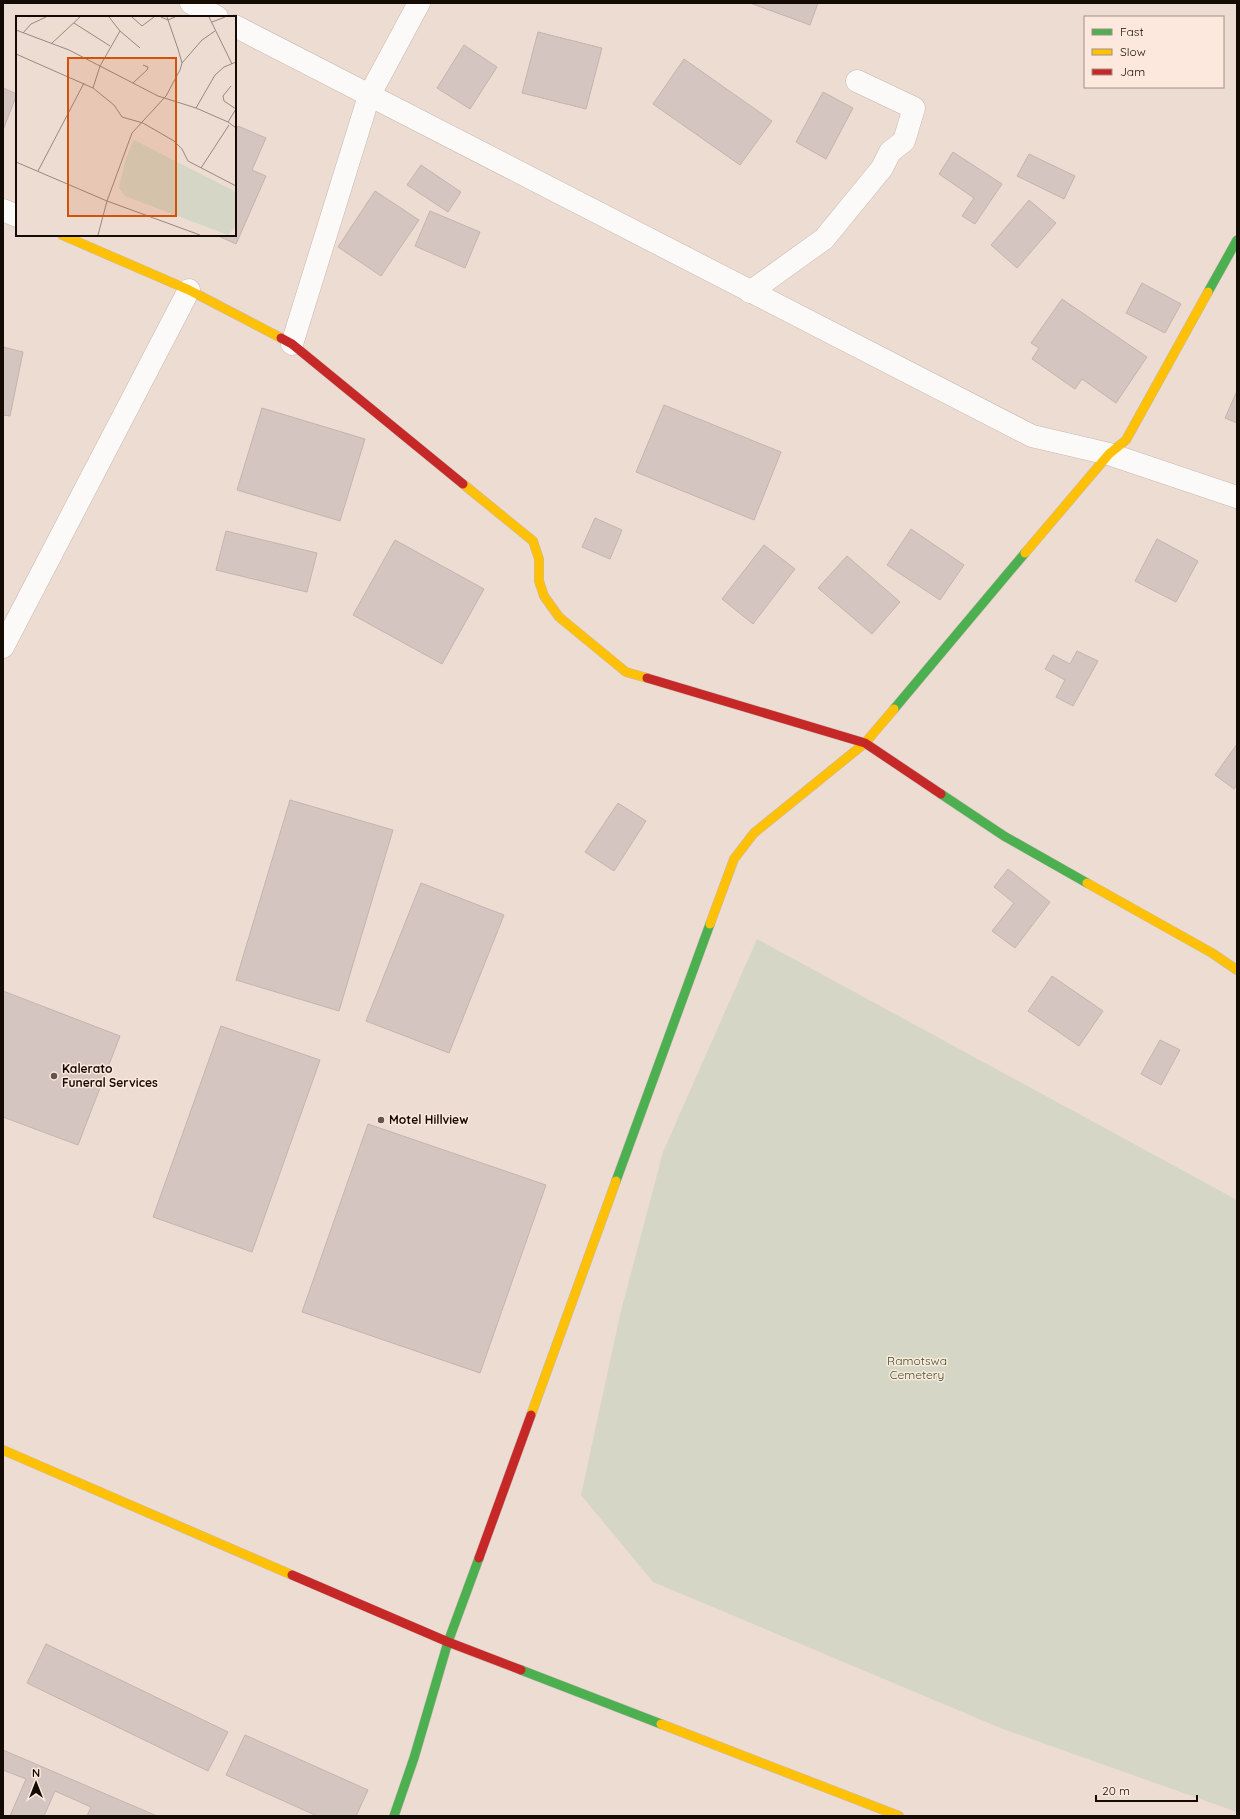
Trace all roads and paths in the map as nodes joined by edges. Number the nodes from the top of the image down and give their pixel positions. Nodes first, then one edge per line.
1 (190, 3) edge
2 (419, 3) edge
3 (215, 16) edge
4 (236, 27) edge
5 (857, 81) dead end
6 (369, 96) junction
7 (3, 210) edge
8 (16, 216) edge
9 (64, 236) edge
10 (1237, 240) edge
11 (189, 290) junction
12 (750, 292) junction
13 (292, 344) junction
14 (1109, 454) junction
15 (1237, 497) edge
16 (3, 647) edge
17 (865, 743) junction
18 (1237, 970) edge
19 (3, 1450) edge
20 (448, 1642) junction
21 (394, 1816) edge
22 (899, 1816) edge

1 - 3 street
2 - 6 street
4 - 6 street
5 - 12 street
6 - 12 street
6 - 13 street
7 - 8 street
9 - 11 street
10 - 14 street
11 - 13 street
11 - 16 street
12 - 14 street
13 - 17 street
14 - 15 street
14 - 17 street
17 - 18 street
17 - 20 street
19 - 20 street
20 - 21 street
20 - 22 street

